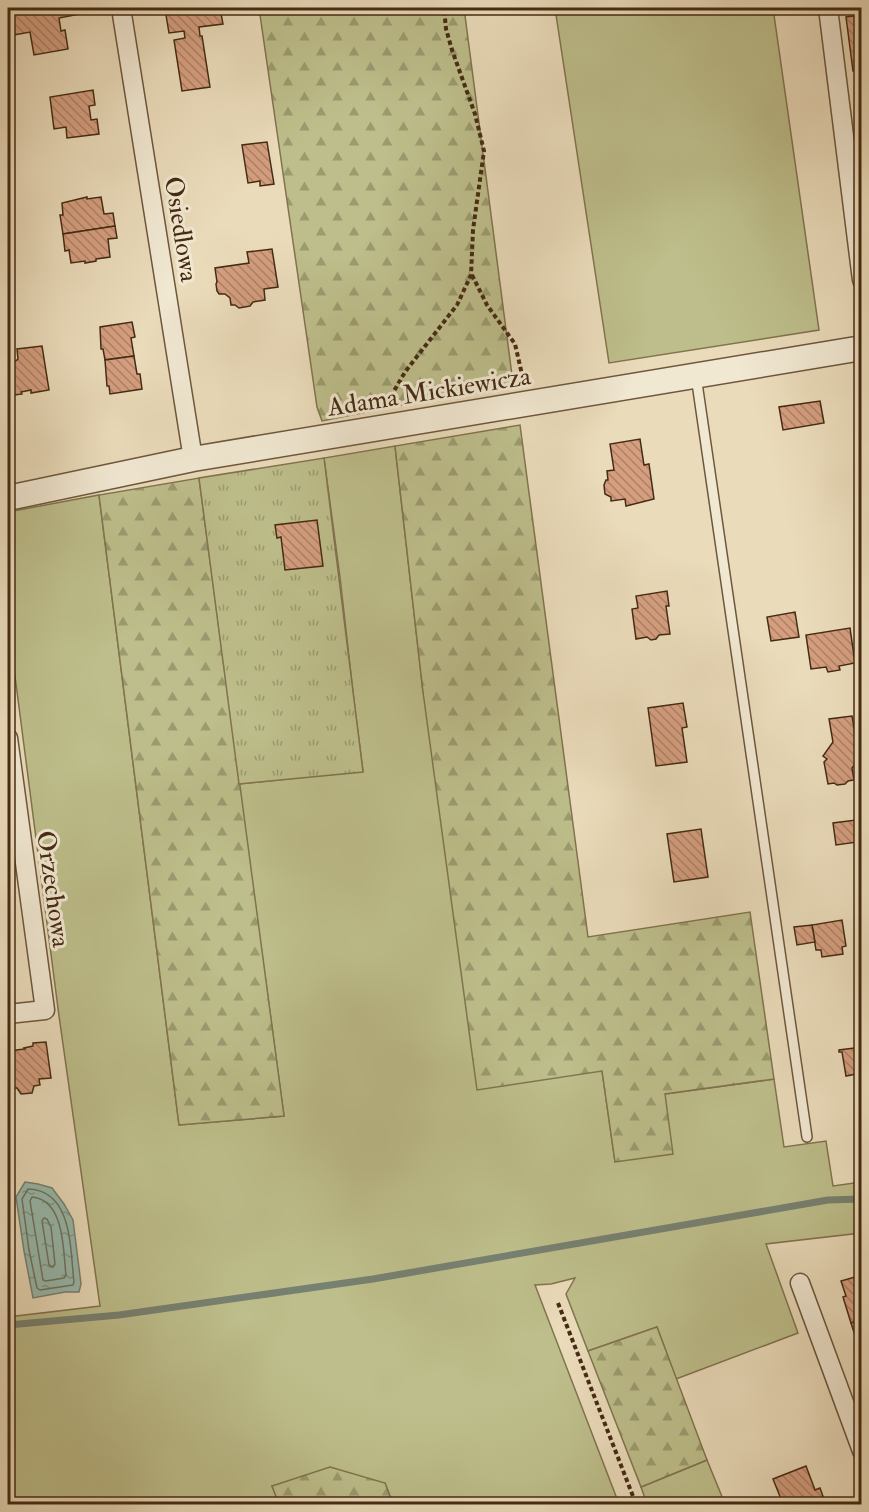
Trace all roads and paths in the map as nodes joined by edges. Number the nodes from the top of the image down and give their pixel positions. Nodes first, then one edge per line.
1 (121, 8) edge
2 (444, 8) edge
3 (828, 8) edge
4 (471, 275) junction
5 (861, 280) edge
6 (861, 348) edge
7 (696, 376) junction
8 (529, 404) junction
9 (372, 429) junction
10 (193, 459) junction
11 (8, 498) edge
12 (8, 738) edge
13 (8, 1014) edge
14 (807, 1137) dead end
15 (800, 1283) dead end
16 (558, 1303) dead end
17 (861, 1451) edge
18 (636, 1504) edge

1 - 10 street, Osiedlowa
2 - 4 path
3 - 5 street
4 - 8 path
4 - 9 path
6 - 7 street, Adama Mickiewicza
7 - 8 street, Adama Mickiewicza
7 - 14 lane
8 - 9 street, Adama Mickiewicza
9 - 10 street, Adama Mickiewicza
10 - 11 street, Adama Mickiewicza
12 - 13 street, Orzechowa
15 - 17 street
16 - 18 path

